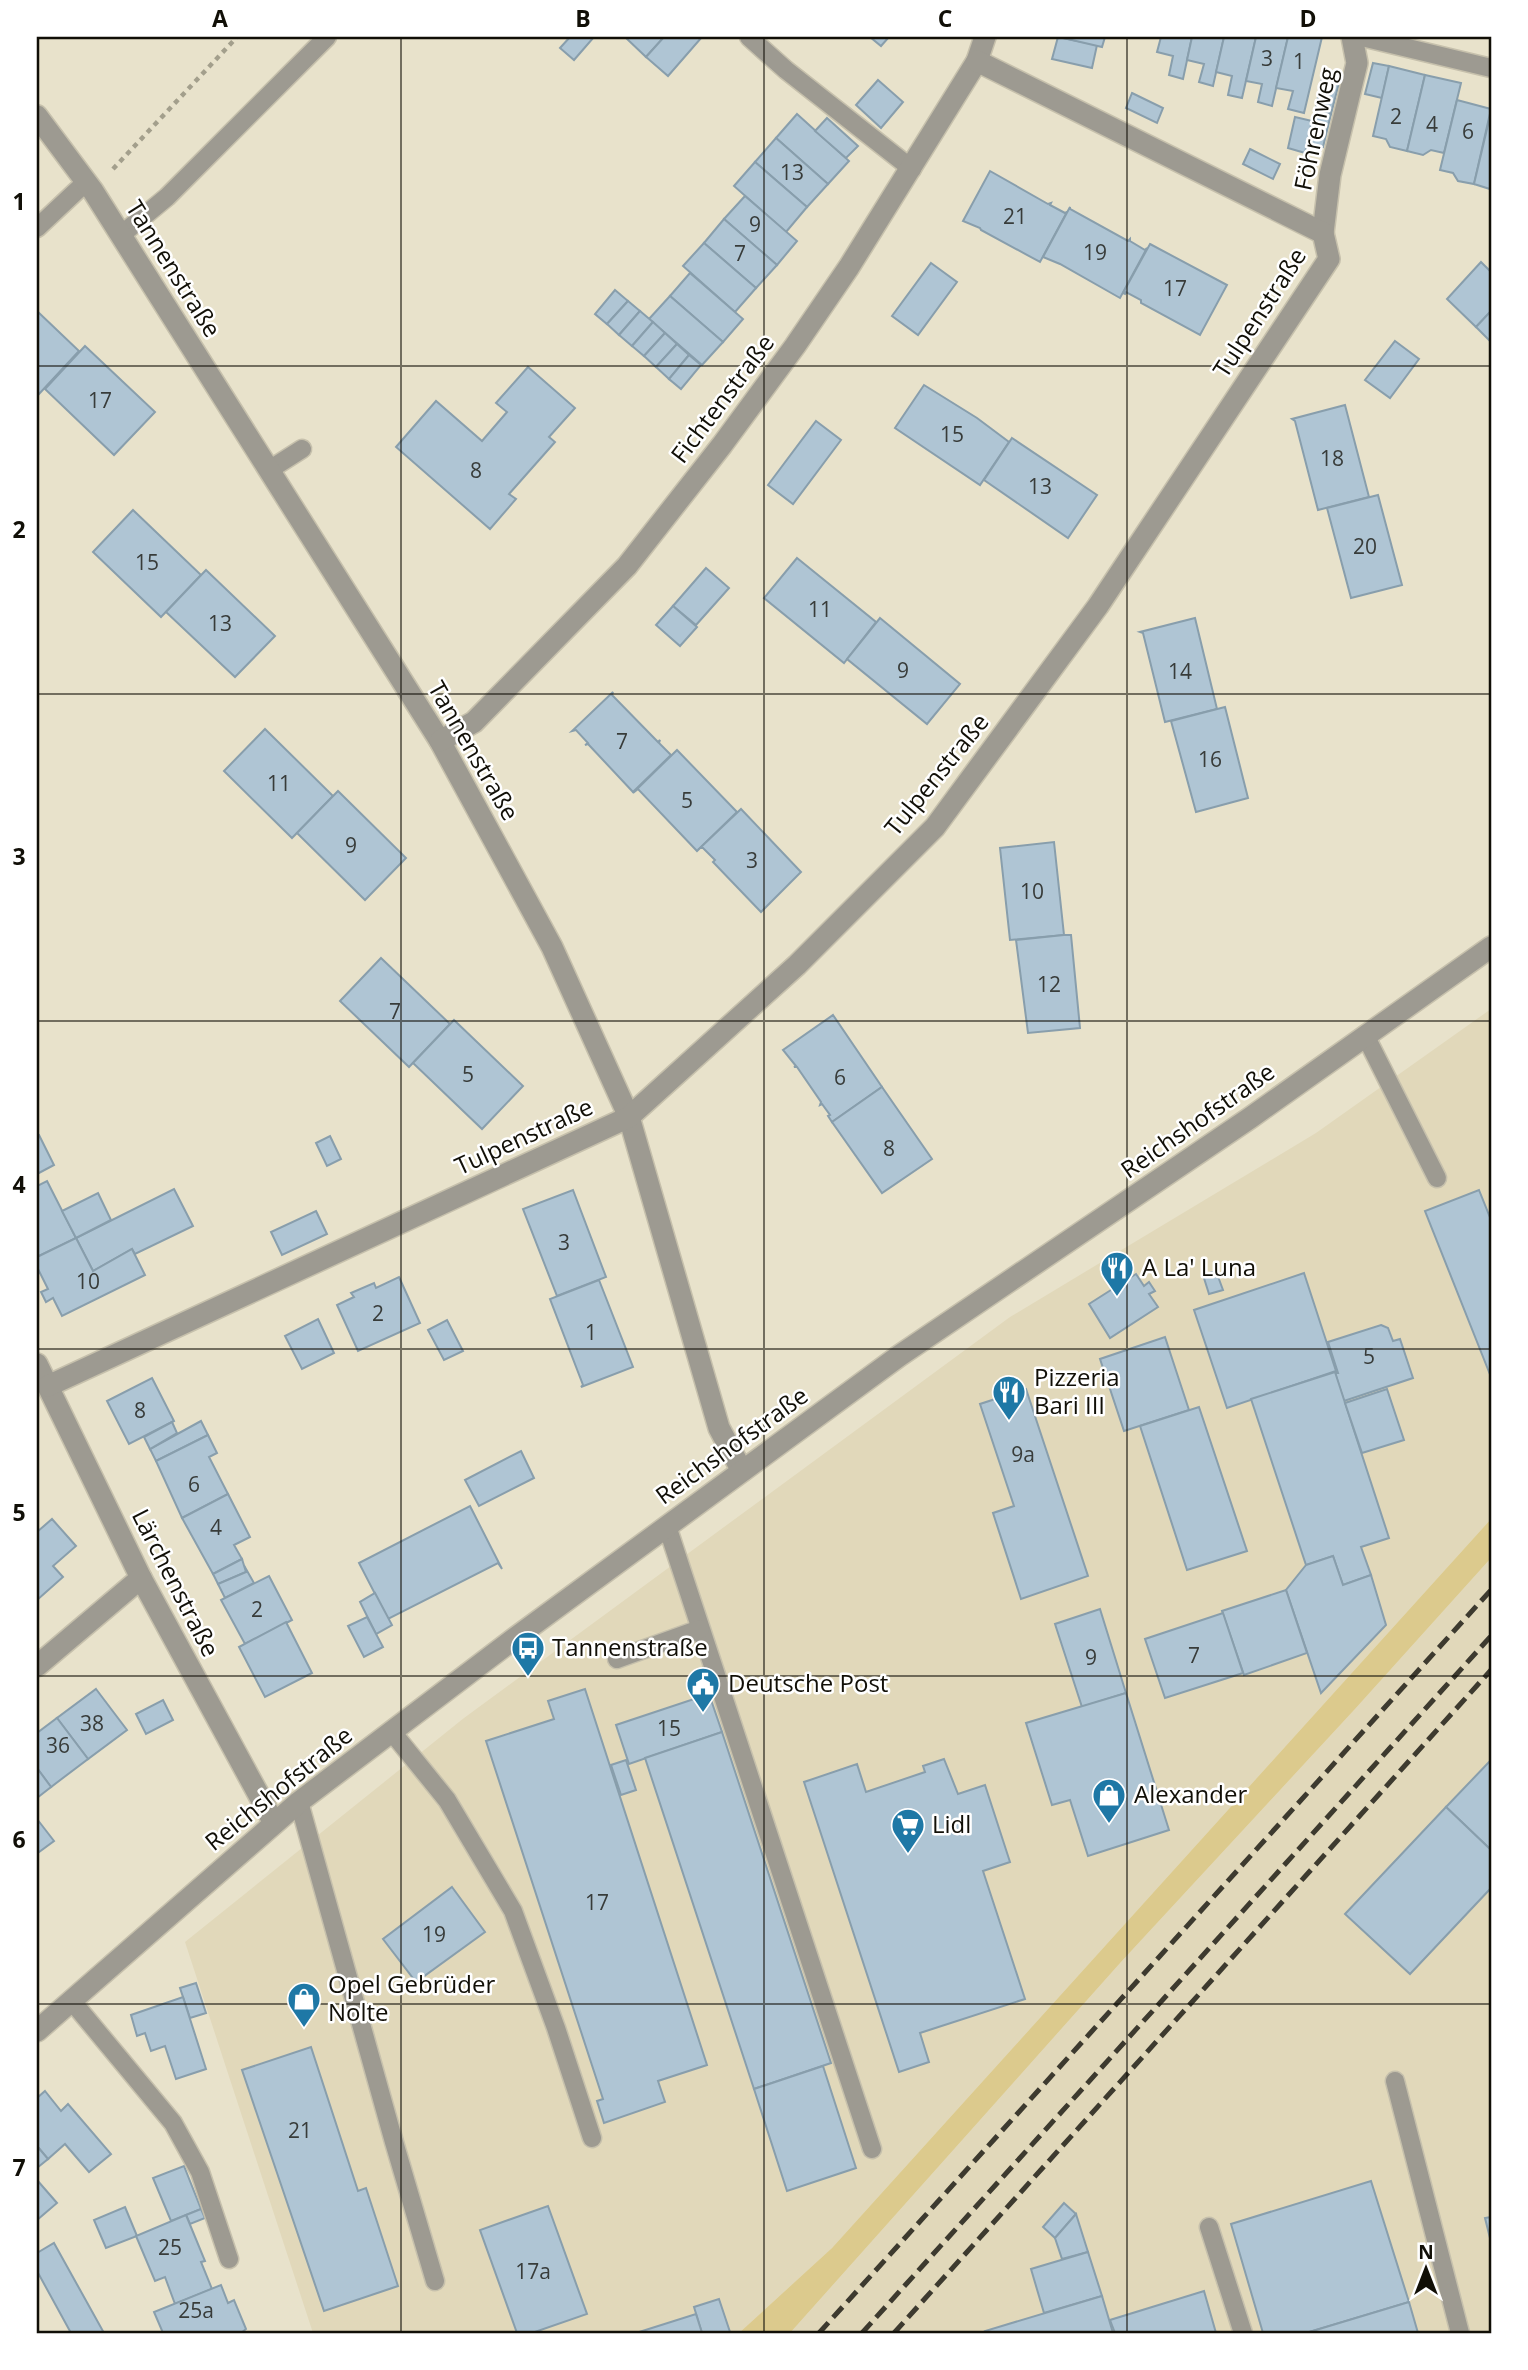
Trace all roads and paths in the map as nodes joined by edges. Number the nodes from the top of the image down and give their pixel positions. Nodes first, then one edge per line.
1 (237, 37) edge
2 (327, 37) edge
3 (749, 37) edge
4 (985, 37) edge
5 (1352, 37) edge
6 (1362, 37) edge
7 (977, 61) junction
8 (1491, 68) edge
9 (37, 116) edge
10 (912, 169) junction
11 (90, 187) junction
12 (37, 228) edge
13 (1323, 233) junction
14 (121, 235) junction
15 (302, 449) dead end
16 (269, 470) junction
17 (440, 741) junction
18 (1491, 947) edge
19 (1366, 1035) junction
20 (629, 1117) junction
21 (1437, 1178) dead end
22 (37, 1364) edge
23 (48, 1386) junction
24 (742, 1471) junction
25 (667, 1526) junction
26 (141, 1578) junction
27 (700, 1629) junction
28 (617, 1659) dead end
29 (37, 1666) edge
30 (392, 1732) junction
31 (299, 1802) junction
32 (274, 1823) junction
33 (71, 2000) junction
34 (37, 2031) edge
35 (1395, 2081) dead end
36 (592, 2138) dead end
37 (872, 2149) dead end
38 (1209, 2227) dead end
39 (229, 2259) dead end
40 (435, 2281) dead end
41 (1243, 2333) edge
42 (1460, 2333) edge

1 - 11 path
2 - 14 lane
3 - 10 lane
4 - 7 street, Fichtenstraße
5 - 13 street, Föhrenweg
6 - 8 lane
7 - 10 street, Fichtenstraße
7 - 13 street, Tulpenstraße
9 - 11 street, Tannenstraße
10 - 17 street, Fichtenstraße
11 - 12 lane
11 - 14 street, Tannenstraße
13 - 20 street, Tulpenstraße
14 - 16 street, Tannenstraße
15 - 16 lane
16 - 17 street, Tannenstraße
17 - 20 street, Tannenstraße
18 - 19 street, Reichshofstraße
19 - 21 lane
19 - 24 street, Reichshofstraße
20 - 23 street, Tulpenstraße
20 - 24 street, Tannenstraße
22 - 23 street, Lärchenstraße
23 - 26 street, Lärchenstraße
24 - 25 street, Reichshofstraße
25 - 27 lane
25 - 30 street, Reichshofstraße
26 - 29 street
26 - 32 street, Lärchenstraße
27 - 28 lane
27 - 37 lane
30 - 31 street, Reichshofstraße
30 - 36 lane
31 - 32 street, Reichshofstraße
31 - 40 lane
32 - 33 street, Reichshofstraße
33 - 34 street, Reichshofstraße
33 - 39 lane
35 - 42 lane
38 - 41 lane

